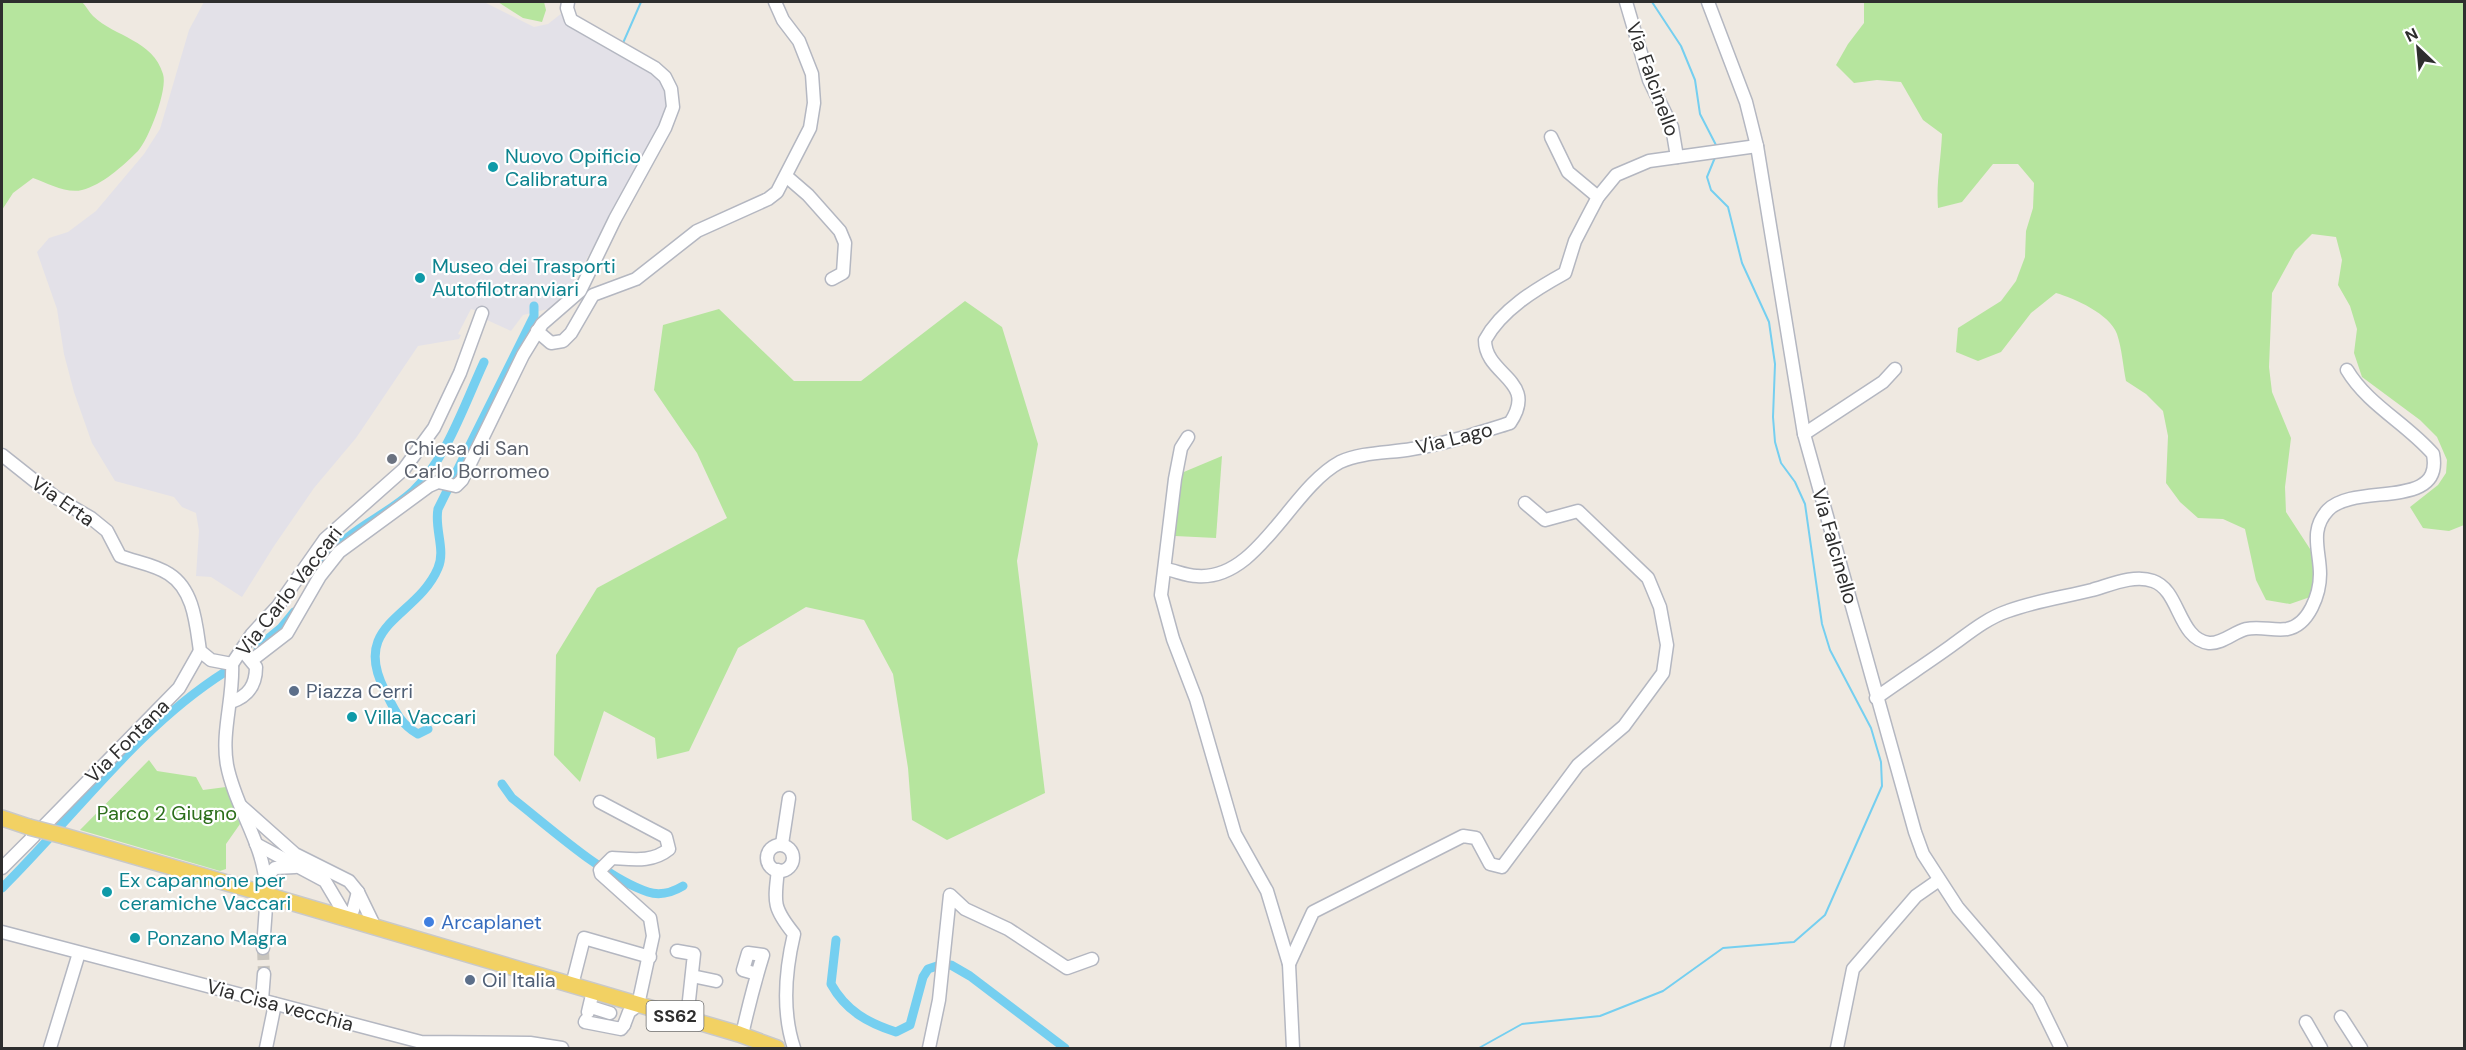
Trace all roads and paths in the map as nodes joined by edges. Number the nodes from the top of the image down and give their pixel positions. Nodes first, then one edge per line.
1 (568, 2) edge
2 (776, 2) edge
3 (1626, 2) edge
4 (1708, 2) edge
5 (1551, 137) dead end
6 (1752, 146) junction
7 (1681, 157) junction
8 (786, 176) junction
9 (1598, 197) junction
10 (832, 279) dead end
11 (482, 313) dead end
12 (537, 331) junction
13 (1895, 369) dead end
14 (2347, 370) dead end
15 (1804, 434) junction
16 (1188, 437) dead end
17 (2, 455) edge
18 (1524, 503) dead end
19 (1166, 568) junction
20 (200, 651) junction
21 (240, 651) junction
22 (252, 660) junction
23 (232, 664) junction
24 (1876, 698) junction
25 (231, 702) junction
26 (789, 798) dead end
27 (600, 802) dead end
28 (240, 805) junction
29 (2, 818) edge
30 (45, 825) dead end
31 (32, 831) junction
32 (274, 835) junction
33 (256, 844) junction
34 (782, 844) junction
35 (2, 868) edge
36 (302, 868) junction
37 (778, 870) junction
38 (1939, 880) junction
39 (262, 885) junction
40 (358, 892) junction
41 (333, 895) junction
42 (266, 907) dead end
43 (319, 911) junction
44 (347, 918) junction
45 (375, 927) junction
46 (2, 932) edge
47 (704, 947) dead end
48 (263, 948) tunnel mouth
49 (677, 951) dead end
50 (79, 952) junction
51 (650, 957) junction
52 (1092, 959) dead end
53 (1289, 964) junction
54 (692, 973) junction
55 (264, 974) tunnel mouth
56 (757, 974) dead end
57 (716, 981) dead end
58 (572, 985) junction
59 (593, 991) junction
60 (262, 1000) junction
61 (275, 1004) junction
62 (2341, 1017) dead end
63 (687, 1019) junction
64 (620, 1020) junction
65 (2306, 1022) dead end
66 (742, 1035) junction
67 (50, 1048) edge
68 (266, 1048) edge
69 (562, 1048) edge
70 (777, 1048) edge
71 (794, 1048) edge
72 (929, 1048) edge
73 (1293, 1048) edge
74 (1837, 1048) edge
75 (2061, 1048) edge
76 (2321, 1048) edge
77 (2361, 1048) edge

1 - 12 street
2 - 8 street
3 - 7 street, Via Falcinello
4 - 6 street, Via Falcinello
5 - 9 street
6 - 7 street, Via Lago
6 - 15 street, Via Falcinello
7 - 9 street, Via Lago
8 - 10 street
8 - 12 street
9 - 19 street, Via Lago
11 - 21 street, Via Carlo Vaccari
12 - 22 street
13 - 15 street
14 - 24 street
15 - 24 street, Via Falcinello
16 - 19 street
17 - 20 street, Via Erta
18 - 53 street
19 - 53 street
20 - 23 street
20 - 30 street, Via Fontana
21 - 22 street
21 - 23 street, Via Carlo Vaccari
22 - 25 street
23 - 25 street
24 - 38 street, Via Falcinello
25 - 28 street
26 - 34 street
27 - 51 street
28 - 32 street
28 - 33 street
29 - 31 main road, SS62
31 - 35 street
31 - 39 main road, SS62, bridge
32 - 33 street
32 - 40 street
33 - 36 street
33 - 39 street
34 - 37 street
34 - 37 street
36 - 39 street
36 - 41 street
37 - 71 street
38 - 74 street
38 - 75 street, Via Falcinello
39 - 43 main road, SS62, bridge
40 - 44 street
40 - 45 street
41 - 43 street
41 - 44 street
42 - 48 street
43 - 44 main road, SS62
44 - 45 main road, SS62
45 - 58 main road, SS62
46 - 50 street, Via Cisa vecchia
47 - 54 street
49 - 54 street
50 - 60 street, Via Cisa vecchia
50 - 67 street
51 - 58 street
51 - 64 street
52 - 72 street
53 - 73 street
54 - 57 street
54 - 63 street
55 - 60 street
56 - 66 street
58 - 59 main road, SS62
59 - 64 main road, SS62
59 - 64 street
60 - 61 street, Via Cisa vecchia
61 - 68 street
61 - 69 street, Via Cisa vecchia
62 - 77 street
63 - 64 main road, SS62
63 - 66 main road, SS62
65 - 76 street
66 - 70 main road, SS62

